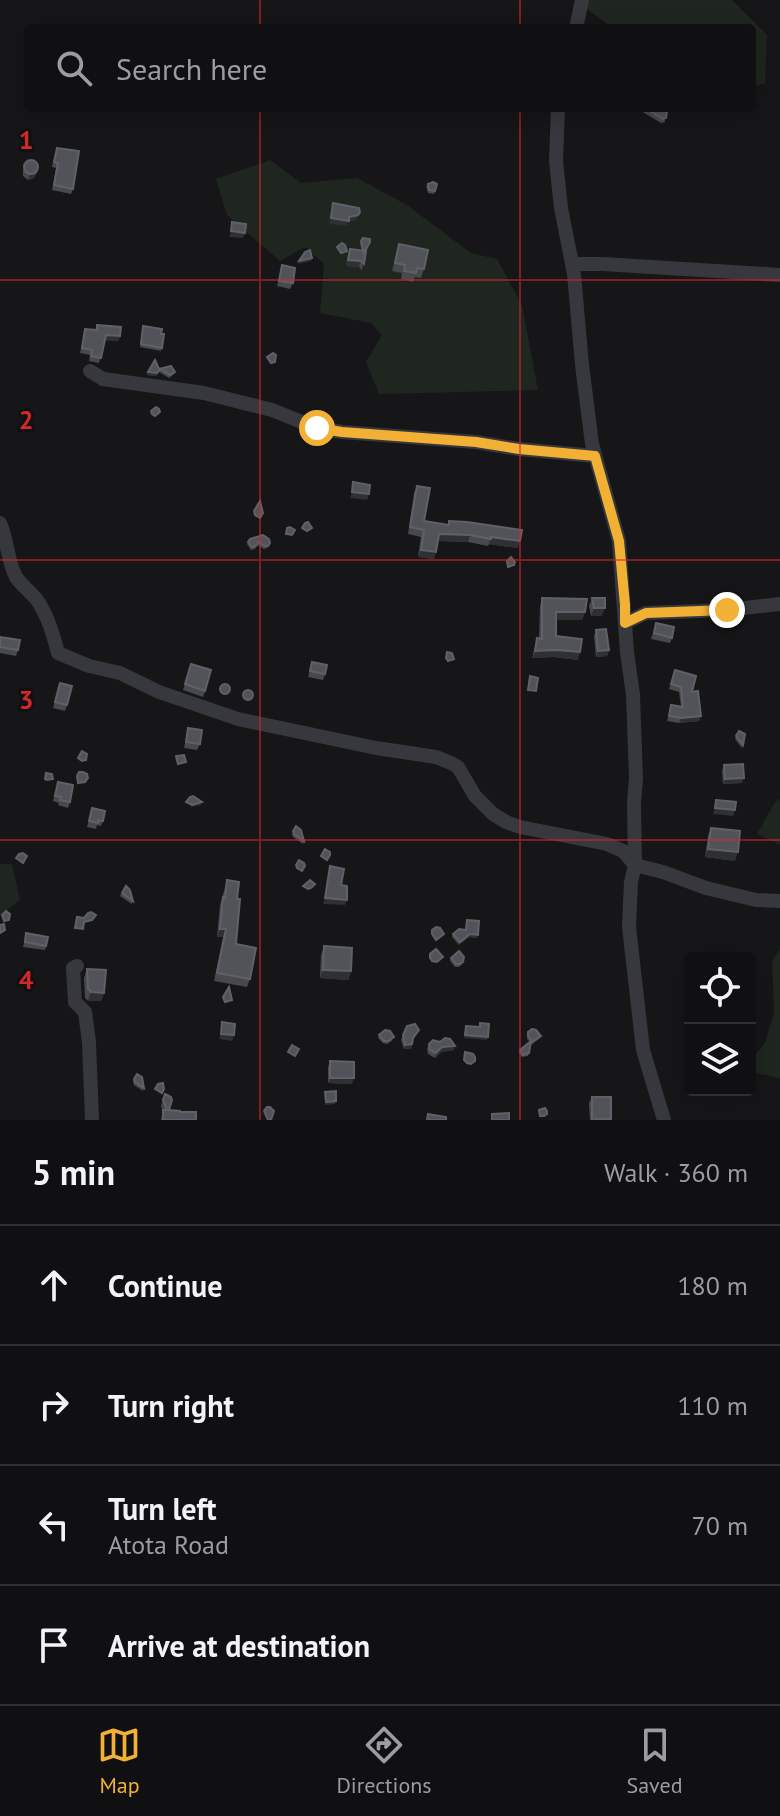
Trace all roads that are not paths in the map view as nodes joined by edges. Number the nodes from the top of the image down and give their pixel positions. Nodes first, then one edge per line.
1 (582, 0) edge
2 (577, 24) edge
3 (558, 112) edge
4 (572, 264) junction
5 (780, 275) edge
6 (90, 371) dead end
7 (595, 456) junction
8 (0, 523) edge
9 (780, 604) edge
10 (625, 623) junction
11 (635, 865) junction
12 (780, 901) edge
13 (77, 966) dead end
14 (92, 1120) edge
15 (664, 1120) edge

1 - 2 street
3 - 4 street
4 - 5 street
4 - 7 street
6 - 7 street
7 - 10 street
8 - 11 street
9 - 10 street
10 - 11 street
11 - 12 street
11 - 15 street
13 - 14 street

